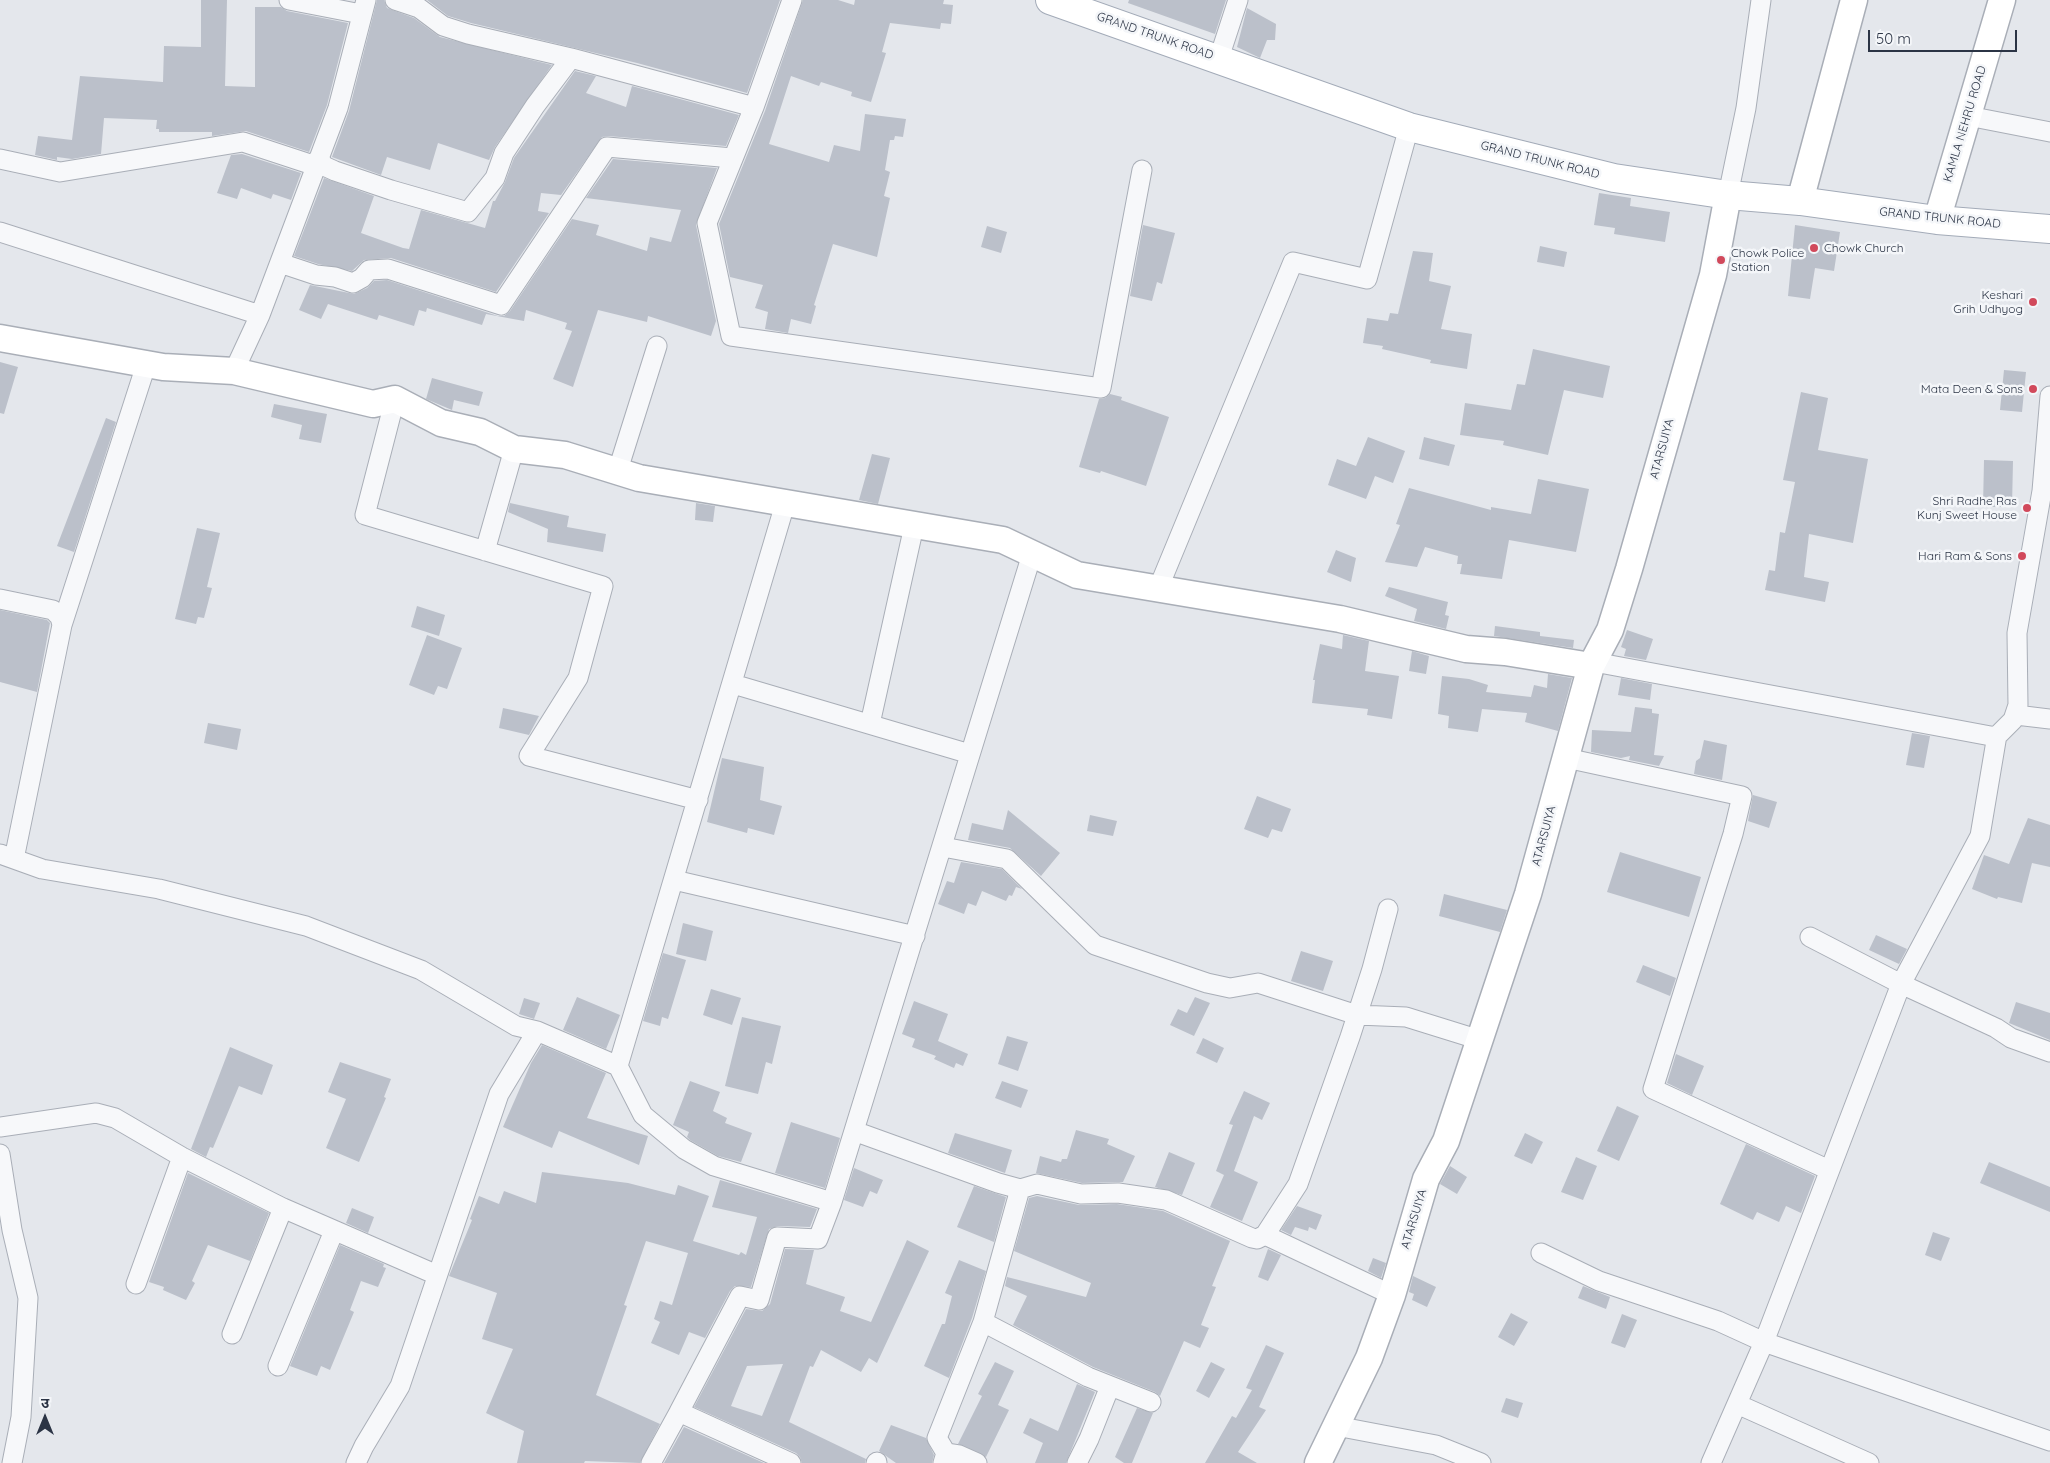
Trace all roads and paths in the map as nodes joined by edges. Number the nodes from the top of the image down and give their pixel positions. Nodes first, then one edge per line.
1 (289, 0) edge
2 (396, 0) edge
3 (792, 0) edge
4 (1050, 0) edge
5 (1238, 0) edge
6 (1761, 0) edge
7 (1854, 0) edge
8 (2002, 0) edge
9 (363, 7) edge
10 (571, 58) junction
11 (1219, 58) junction
12 (754, 107) junction
13 (1968, 116) junction
14 (1409, 127) junction
15 (2050, 132) edge
16 (732, 158) junction
17 (0, 159) edge
18 (318, 162) junction
19 (1142, 170) dead end
20 (1728, 195) junction
21 (1800, 201) junction
22 (1937, 220) junction
23 (2050, 229) edge
24 (0, 232) edge
25 (280, 262) junction
26 (260, 315) junction
27 (0, 338) edge
28 (657, 346) dead end
29 (146, 364) junction
30 (234, 371) junction
31 (2050, 396) edge
32 (395, 399) junction
33 (514, 449) junction
34 (617, 473) junction
35 (2046, 495) edge
36 (785, 504) junction
37 (914, 526) junction
38 (485, 551) junction
39 (1032, 554) junction
40 (1158, 589) junction
41 (0, 599) edge
42 (62, 625) junction
43 (1592, 664) junction
44 (733, 684) junction
45 (2017, 710) junction
46 (2050, 719) edge
47 (870, 724) junction
48 (1997, 736) junction
49 (970, 754) junction
50 (1566, 758) junction
51 (698, 800) junction
52 (943, 847) junction
53 (7, 856) edge
54 (674, 880) junction
55 (1388, 909) dead end
56 (915, 936) junction
57 (1810, 938) dead end
58 (1901, 984) junction
59 (1357, 1015) junction
60 (537, 1030) junction
61 (1480, 1040) junction
62 (2050, 1052) edge
63 (618, 1066) junction
64 (0, 1127) edge
65 (854, 1131) junction
66 (0, 1154) edge
67 (182, 1157) junction
68 (1829, 1170) junction
69 (1020, 1189) junction
70 (4, 1198) edge
71 (832, 1202) junction
72 (283, 1208) junction
73 (334, 1231) junction
74 (1265, 1235) junction
75 (1541, 1253) dead end
76 (437, 1275) junction
77 (136, 1284) dead end
78 (1392, 1294) junction
79 (983, 1322) junction
80 (232, 1334) dead end
81 (1764, 1342) junction
82 (278, 1366) dead end
83 (1110, 1386) junction
84 (1151, 1402) dead end
85 (1737, 1404) junction
86 (679, 1412) junction
87 (1336, 1426) junction
88 (2050, 1441) edge
89 (944, 1458) edge
90 (12, 1463) edge
91 (356, 1463) edge
92 (652, 1463) edge
93 (791, 1463) edge
94 (976, 1463) edge
95 (1077, 1463) edge
96 (1318, 1463) edge
97 (1481, 1463) edge
98 (1711, 1463) edge
99 (1869, 1463) edge

1 - 9 street
2 - 10 street
3 - 12 street
4 - 11 main road, GRAND TRUNK ROAD
5 - 11 street
6 - 20 street
7 - 21 street
8 - 13 street, KAMLA NEHRU ROAD
9 - 18 street
10 - 12 street
10 - 18 street
11 - 14 main road, GRAND TRUNK ROAD
12 - 16 street
13 - 15 street
13 - 22 street, KAMLA NEHRU ROAD
14 - 20 main road, GRAND TRUNK ROAD
14 - 40 street
16 - 19 street
16 - 25 street
17 - 18 street
18 - 25 street
20 - 21 main road, GRAND TRUNK ROAD
20 - 43 street, ATARSUIYA
21 - 22 main road, GRAND TRUNK ROAD
22 - 23 main road, GRAND TRUNK ROAD
24 - 26 street
25 - 26 street
26 - 30 street
27 - 29 street
28 - 34 street
29 - 30 street
29 - 42 street
30 - 32 street
31 - 35 street
32 - 33 street
32 - 38 street
33 - 34 street
33 - 38 street
34 - 36 street
35 - 45 street
36 - 37 street
36 - 44 street
37 - 39 street
37 - 47 street
38 - 51 street
39 - 40 street
39 - 49 street
40 - 43 street
41 - 42 street
42 - 53 street
43 - 48 street
43 - 50 street, ATARSUIYA
44 - 47 street
44 - 51 street
45 - 46 street
45 - 48 street
47 - 49 street
48 - 58 street
49 - 52 street
50 - 61 street, ATARSUIYA
50 - 68 street
51 - 54 street
52 - 56 street
52 - 59 street
53 - 60 street
54 - 56 street
54 - 63 street
55 - 59 street
56 - 65 street
57 - 58 street
58 - 62 street
58 - 68 street
59 - 61 street
59 - 74 street
60 - 63 street
60 - 76 street
61 - 78 street, ATARSUIYA
63 - 71 street
64 - 67 street
65 - 69 street
65 - 71 street
66 - 70 street
67 - 72 street
67 - 77 street
68 - 81 street
69 - 74 street
69 - 79 street
70 - 90 street
71 - 86 street
72 - 73 street
72 - 80 street
73 - 76 street
73 - 82 street
74 - 78 street
75 - 81 street
76 - 91 street
78 - 87 street, ATARSUIYA
79 - 83 street
79 - 89 street
81 - 85 street
81 - 88 street
83 - 84 street
83 - 95 street
85 - 98 street
85 - 99 street
86 - 92 street
86 - 93 street
87 - 96 street, ATARSUIYA
87 - 97 street
89 - 94 street

